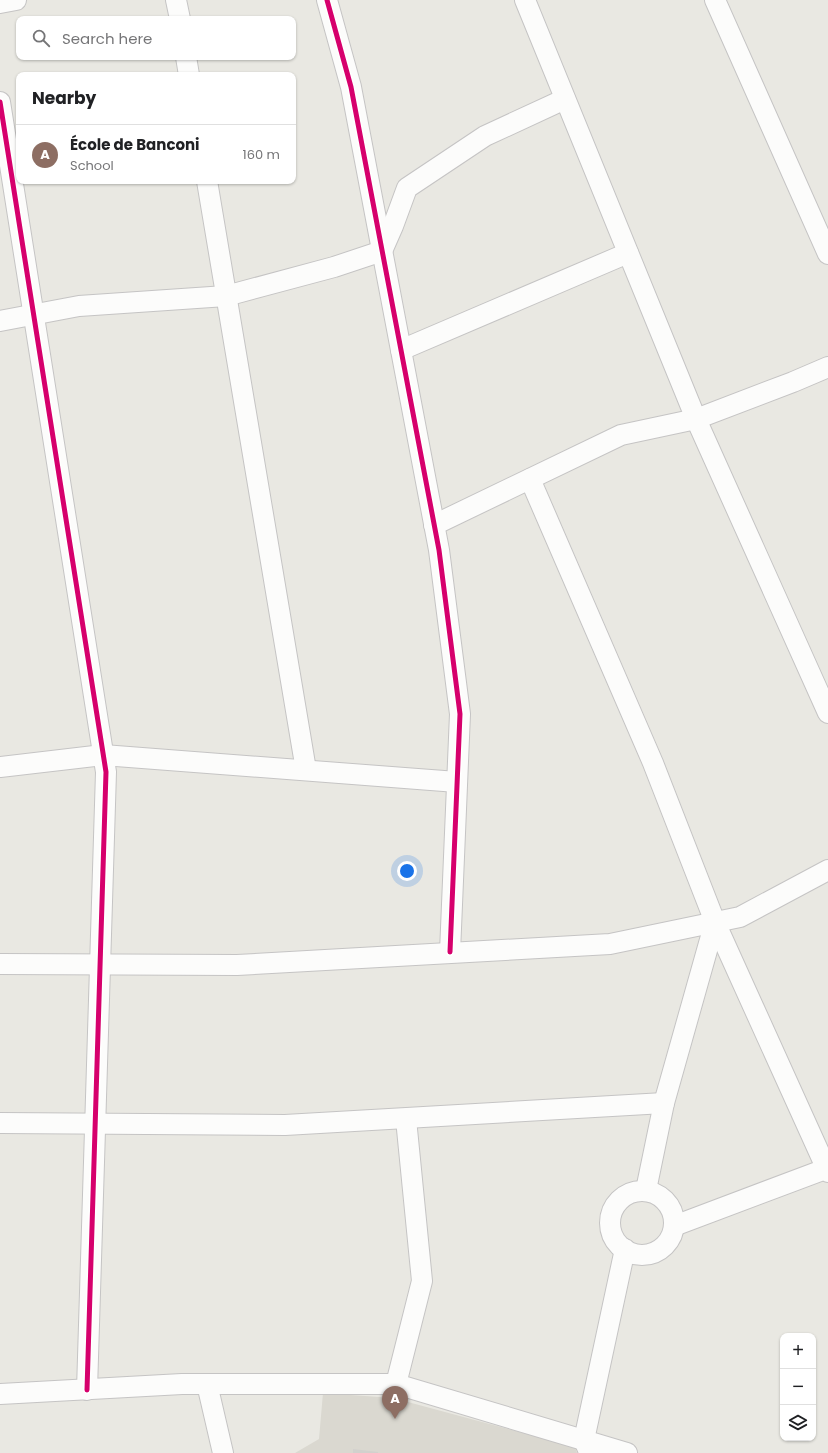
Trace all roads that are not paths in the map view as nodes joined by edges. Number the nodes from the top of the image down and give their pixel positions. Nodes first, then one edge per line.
1 (16, 0) edge
2 (176, 0) edge
3 (327, 0) edge
4 (525, 0) edge
5 (715, 0) edge
6 (0, 3) edge
7 (179, 16) edge
8 (186, 60) edge
9 (188, 72) edge
10 (565, 98) junction
11 (0, 102) edge
12 (207, 184) edge
13 (382, 251) junction
14 (628, 253) junction
15 (828, 254) edge
16 (226, 296) junction
17 (34, 315) junction
18 (0, 321) edge
19 (401, 350) junction
20 (828, 367) edge
21 (696, 419) junction
22 (530, 479) junction
23 (434, 525) junction
24 (828, 713) edge
25 (103, 754) junction
26 (0, 767) edge
27 (306, 770) junction
28 (458, 782) junction
29 (828, 870) edge
30 (715, 922) junction
31 (450, 952) junction
32 (0, 964) edge
33 (100, 964) junction
34 (664, 1103) junction
35 (406, 1118) junction
36 (0, 1124) edge
37 (95, 1124) junction
38 (828, 1169) edge
39 (646, 1190) junction
40 (674, 1226) junction
41 (625, 1249) junction
42 (207, 1384) junction
43 (396, 1384) junction
44 (87, 1390) junction
45 (0, 1394) edge
46 (587, 1447) edge
47 (223, 1453) edge
48 (627, 1453) edge

1 - 6 street
2 - 7 street
3 - 13 street
4 - 10 street
5 - 15 street
8 - 9 street
10 - 13 street
10 - 14 street
11 - 17 street
12 - 16 street
13 - 16 street
13 - 19 street
14 - 19 street
14 - 21 street
16 - 17 street
16 - 27 street
17 - 18 street
17 - 25 street
19 - 23 street
20 - 21 street
21 - 22 street
21 - 24 street
22 - 23 street
22 - 30 street
23 - 28 street
25 - 26 street
25 - 27 street
25 - 33 street
27 - 28 street
28 - 31 street
29 - 30 street
30 - 31 street
30 - 34 street
30 - 38 street
31 - 33 street
32 - 33 street
33 - 37 street
34 - 35 street
34 - 39 street
35 - 37 street
35 - 43 street
36 - 37 street
37 - 44 street
38 - 40 street
39 - 40 street
39 - 41 street
40 - 41 street
41 - 46 street
42 - 43 street
42 - 44 street
42 - 47 street
43 - 46 street
44 - 45 street
46 - 48 street

